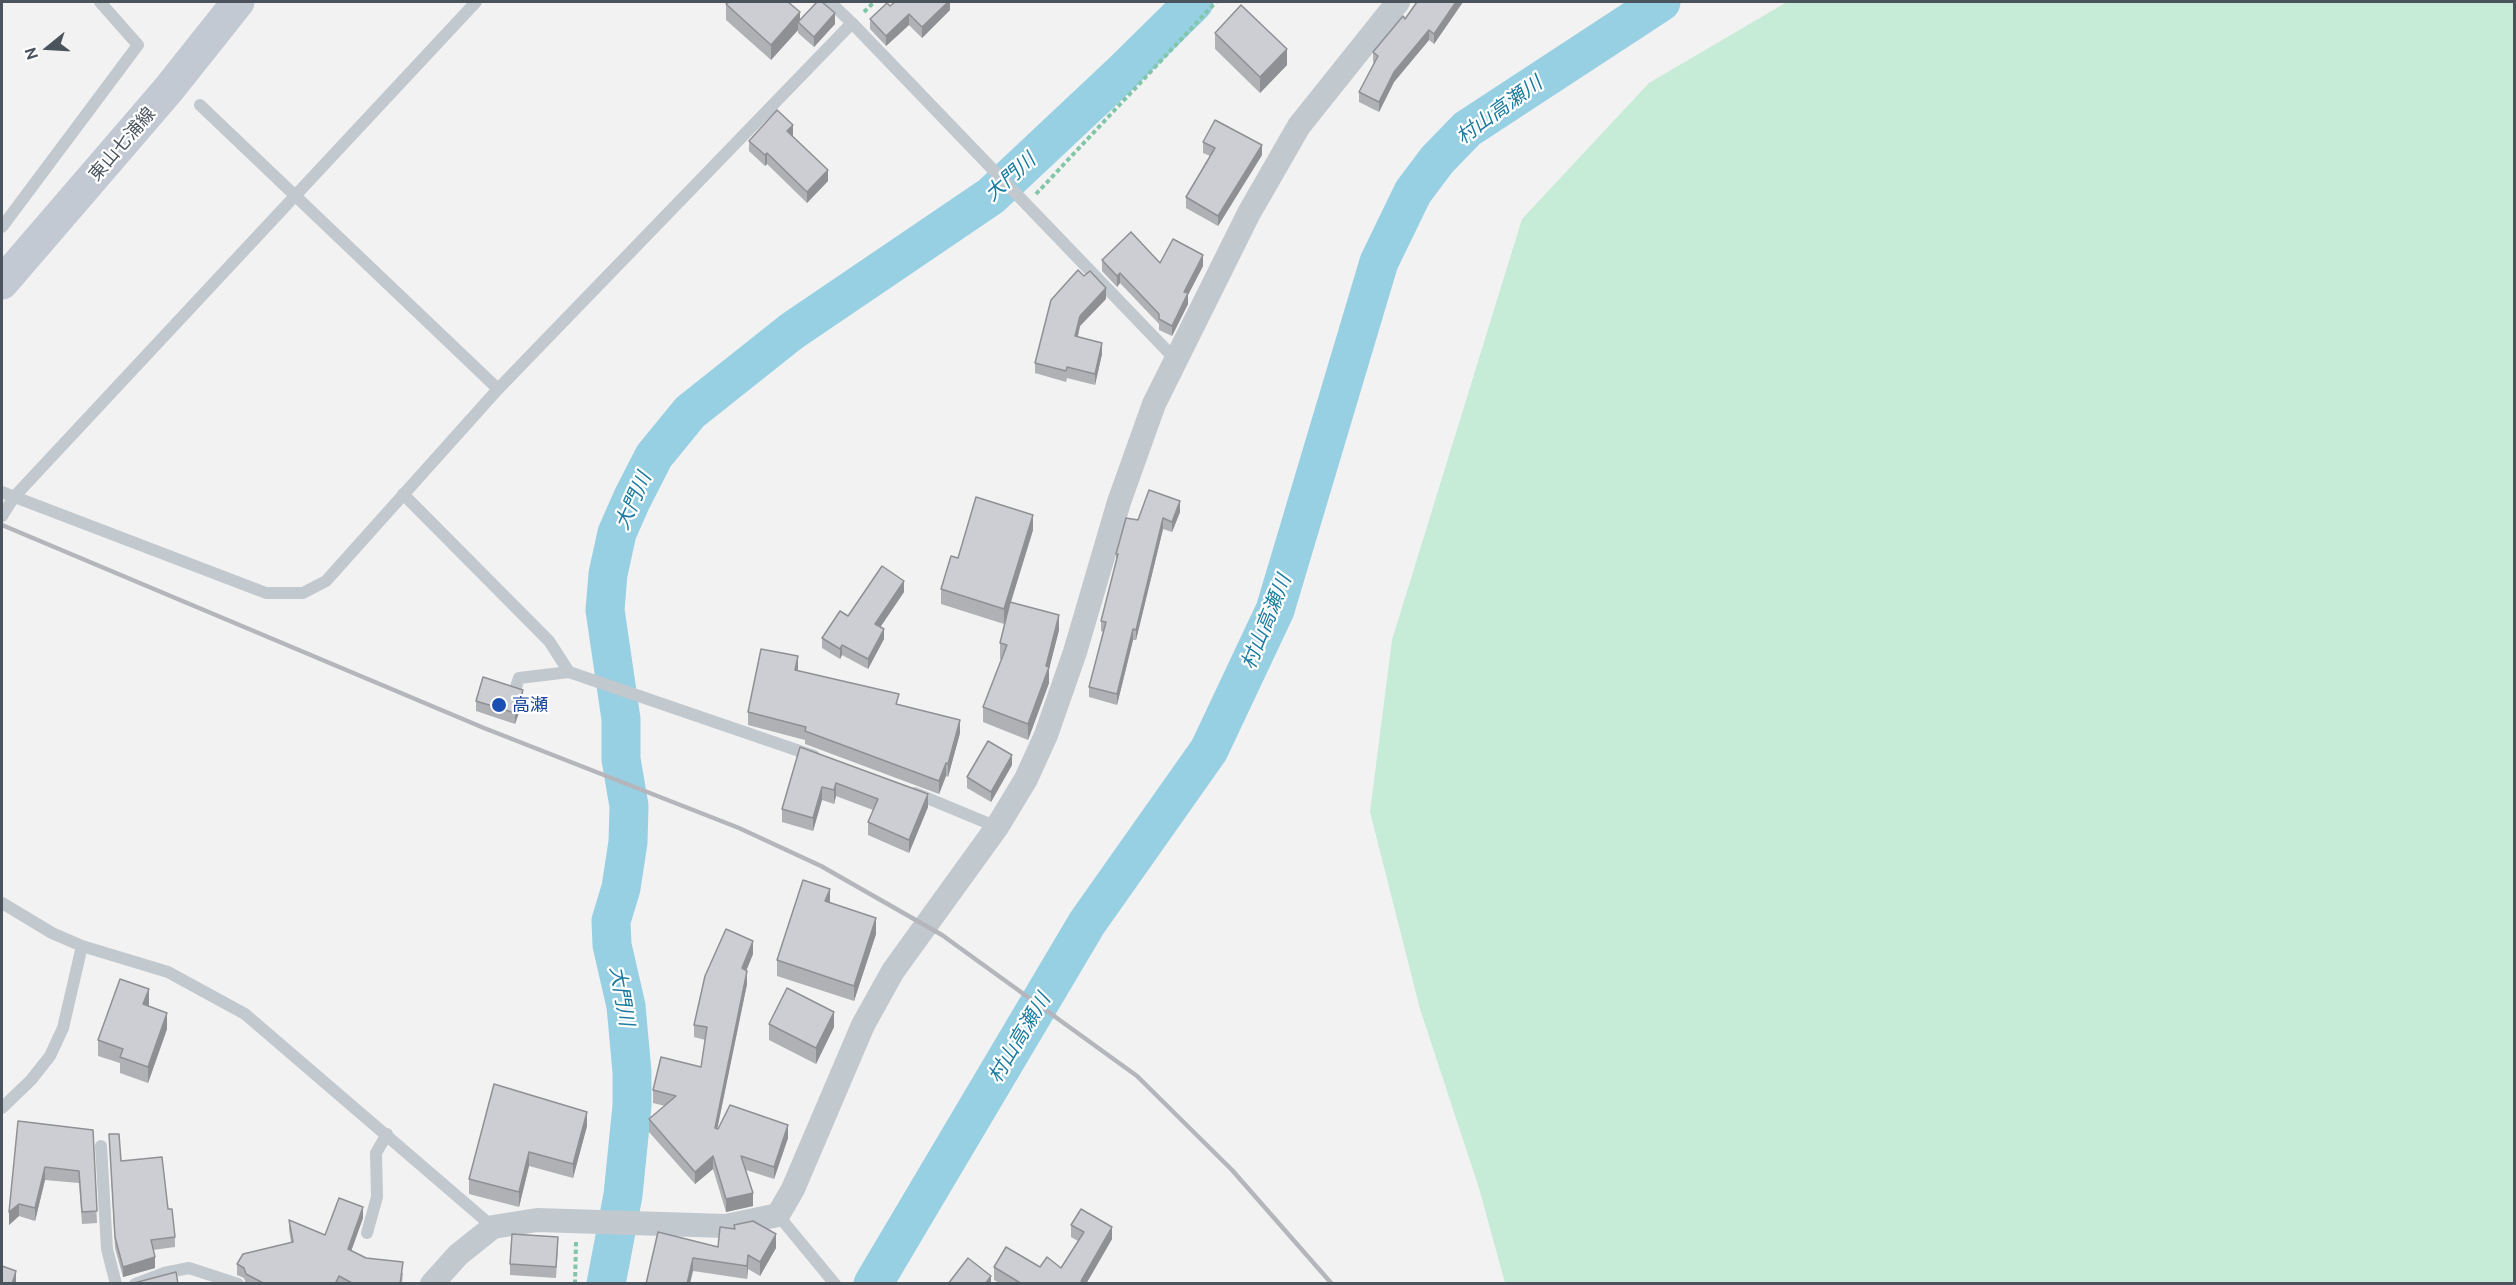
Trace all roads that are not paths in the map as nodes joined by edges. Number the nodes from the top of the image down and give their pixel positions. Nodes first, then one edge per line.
1 (100, 2) edge
2 (238, 2) edge
3 (476, 2) edge
4 (830, 2) edge
5 (1398, 2) edge
6 (852, 23) junction
7 (200, 105) dead end
8 (294, 195) junction
9 (2, 227) edge
10 (2, 283) edge
11 (1175, 359) junction
12 (498, 389) junction
13 (2, 492) edge
14 (403, 494) junction
15 (14, 497) junction
16 (2, 516) edge
17 (569, 672) junction
18 (516, 687) edge
19 (824, 760) edge
20 (900, 787) edge
21 (997, 827) junction
22 (2, 903) edge
23 (82, 946) junction
24 (2, 1108) edge
25 (387, 1134) junction
26 (100, 1146) dead end
27 (778, 1215) junction
28 (493, 1227) junction
29 (368, 1233) dead end
30 (116, 1284) edge
31 (135, 1284) edge
32 (238, 1284) edge
33 (432, 1284) edge
34 (835, 1284) edge

1 - 9 lane
2 - 10 main road, 東山七浦線
3 - 8 lane
4 - 6 lane
5 - 11 street
6 - 11 lane
6 - 12 lane
7 - 8 lane
8 - 12 lane
8 - 15 lane
11 - 21 street
12 - 14 lane
13 - 15 lane
14 - 15 lane
14 - 17 lane
15 - 16 lane
17 - 18 lane
17 - 19 lane
20 - 21 lane
21 - 27 street
22 - 23 lane
23 - 24 lane
23 - 25 lane
25 - 28 lane
25 - 29 lane
26 - 30 lane
27 - 28 street
27 - 34 lane
28 - 33 street
31 - 32 lane

